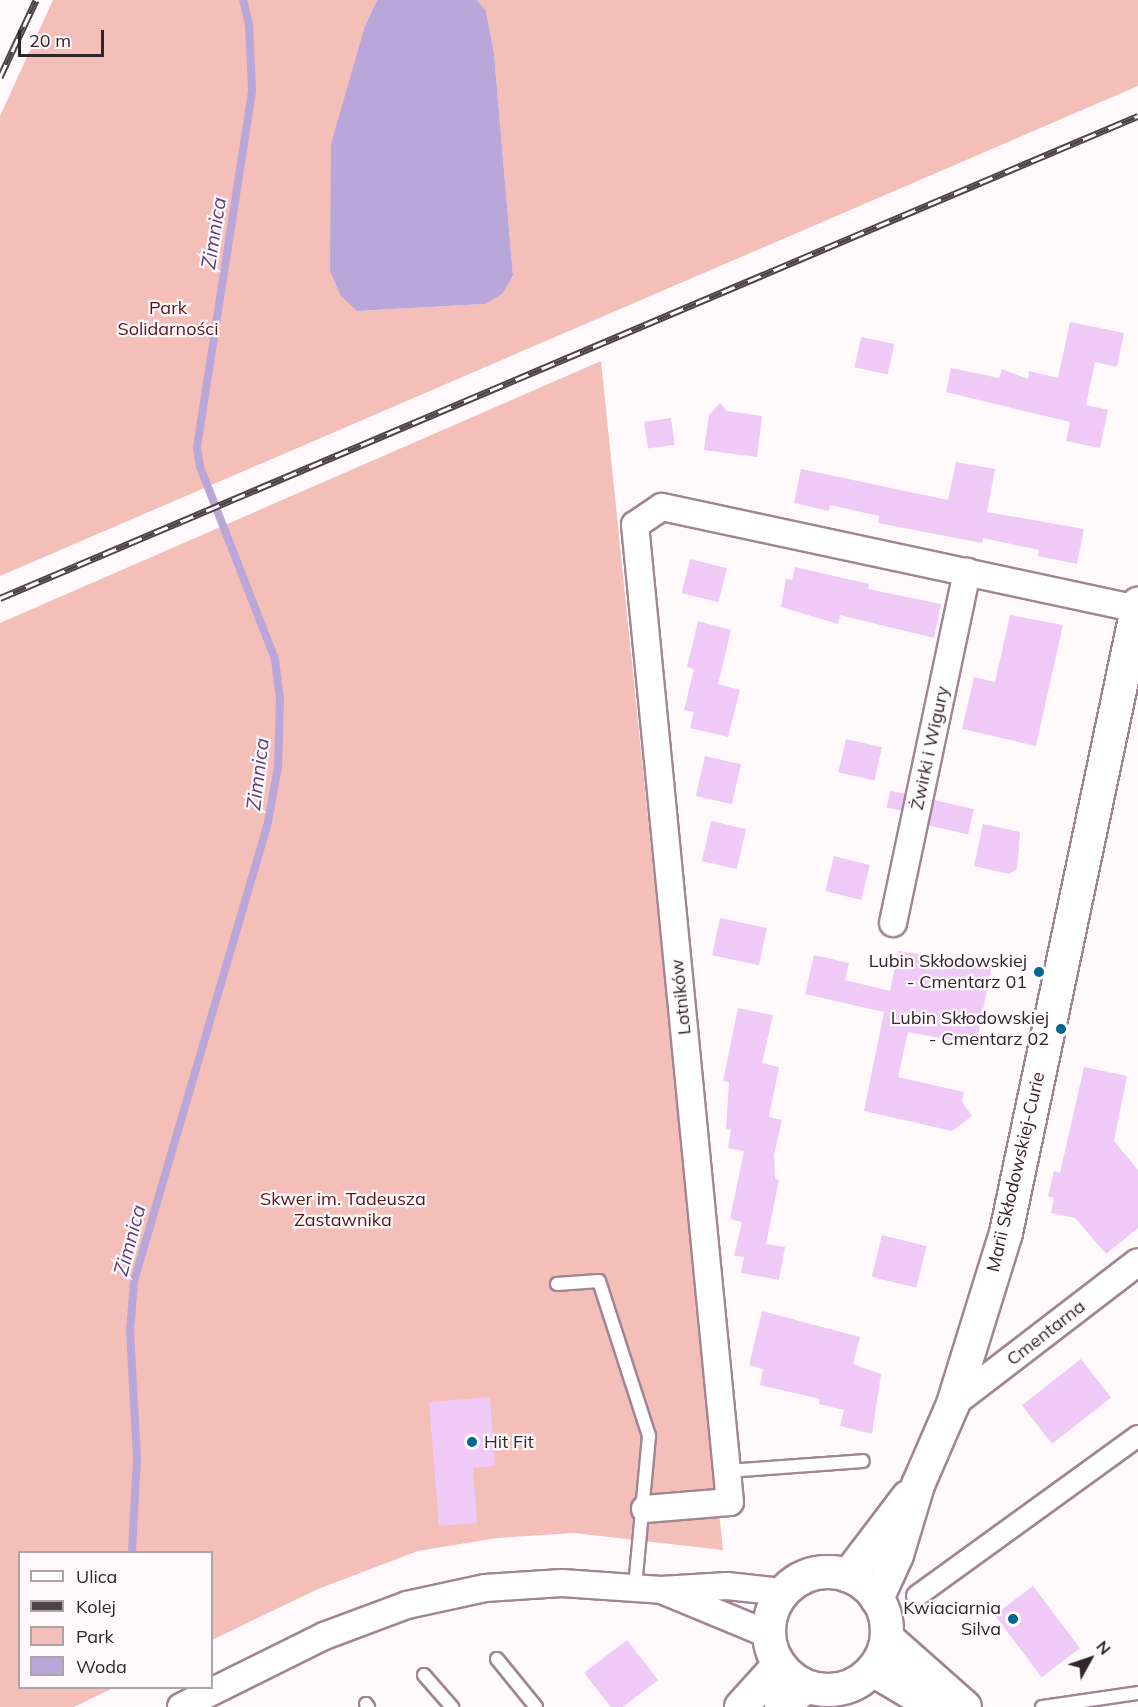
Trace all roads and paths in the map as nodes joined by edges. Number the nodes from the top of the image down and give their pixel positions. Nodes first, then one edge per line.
1 (967, 572) junction
2 (1138, 606) edge
3 (893, 923) dead end
4 (1138, 1262) edge
5 (557, 1284) dead end
6 (952, 1404) junction
7 (1138, 1436) edge
8 (863, 1461) dead end
9 (728, 1471) junction
10 (918, 1485) junction
11 (645, 1509) junction
12 (848, 1576) junction
13 (635, 1586) junction
14 (660, 1590) junction
15 (782, 1592) junction
16 (917, 1596) dead end
17 (877, 1599) junction
18 (768, 1634) junction
19 (887, 1638) junction
20 (497, 1659) dead end
21 (779, 1665) junction
22 (873, 1670) junction
23 (424, 1674) dead end
24 (806, 1687) junction
25 (1138, 1693) edge
26 (181, 1707) edge
27 (452, 1707) edge
28 (536, 1707) edge
29 (741, 1707) edge
30 (781, 1707) edge
31 (934, 1707) edge
32 (966, 1707) edge
33 (1042, 1707) edge

1 - 2 street
1 - 3 street, Żwirki i Wigury
1 - 9 street, Lotników
2 - 6 street, Marii Skłodowskiej-Curie
4 - 6 street, Cmentarna
5 - 11 lane
6 - 10 street, Marii Skłodowskiej-Curie
7 - 16 street
8 - 9 lane
9 - 11 street, Lotników
10 - 12 street, Marii Skłodowskiej-Curie
10 - 17 street, Marii Skłodowskiej-Curie
11 - 13 lane
12 - 15 street
12 - 17 street
13 - 14 street
13 - 26 street
14 - 15 street
14 - 18 street
15 - 18 street
17 - 19 street
18 - 21 street
19 - 22 street
19 - 32 street
20 - 28 lane
21 - 24 street
21 - 29 street
22 - 24 street
22 - 31 street
23 - 27 lane
24 - 30 street
25 - 33 lane

